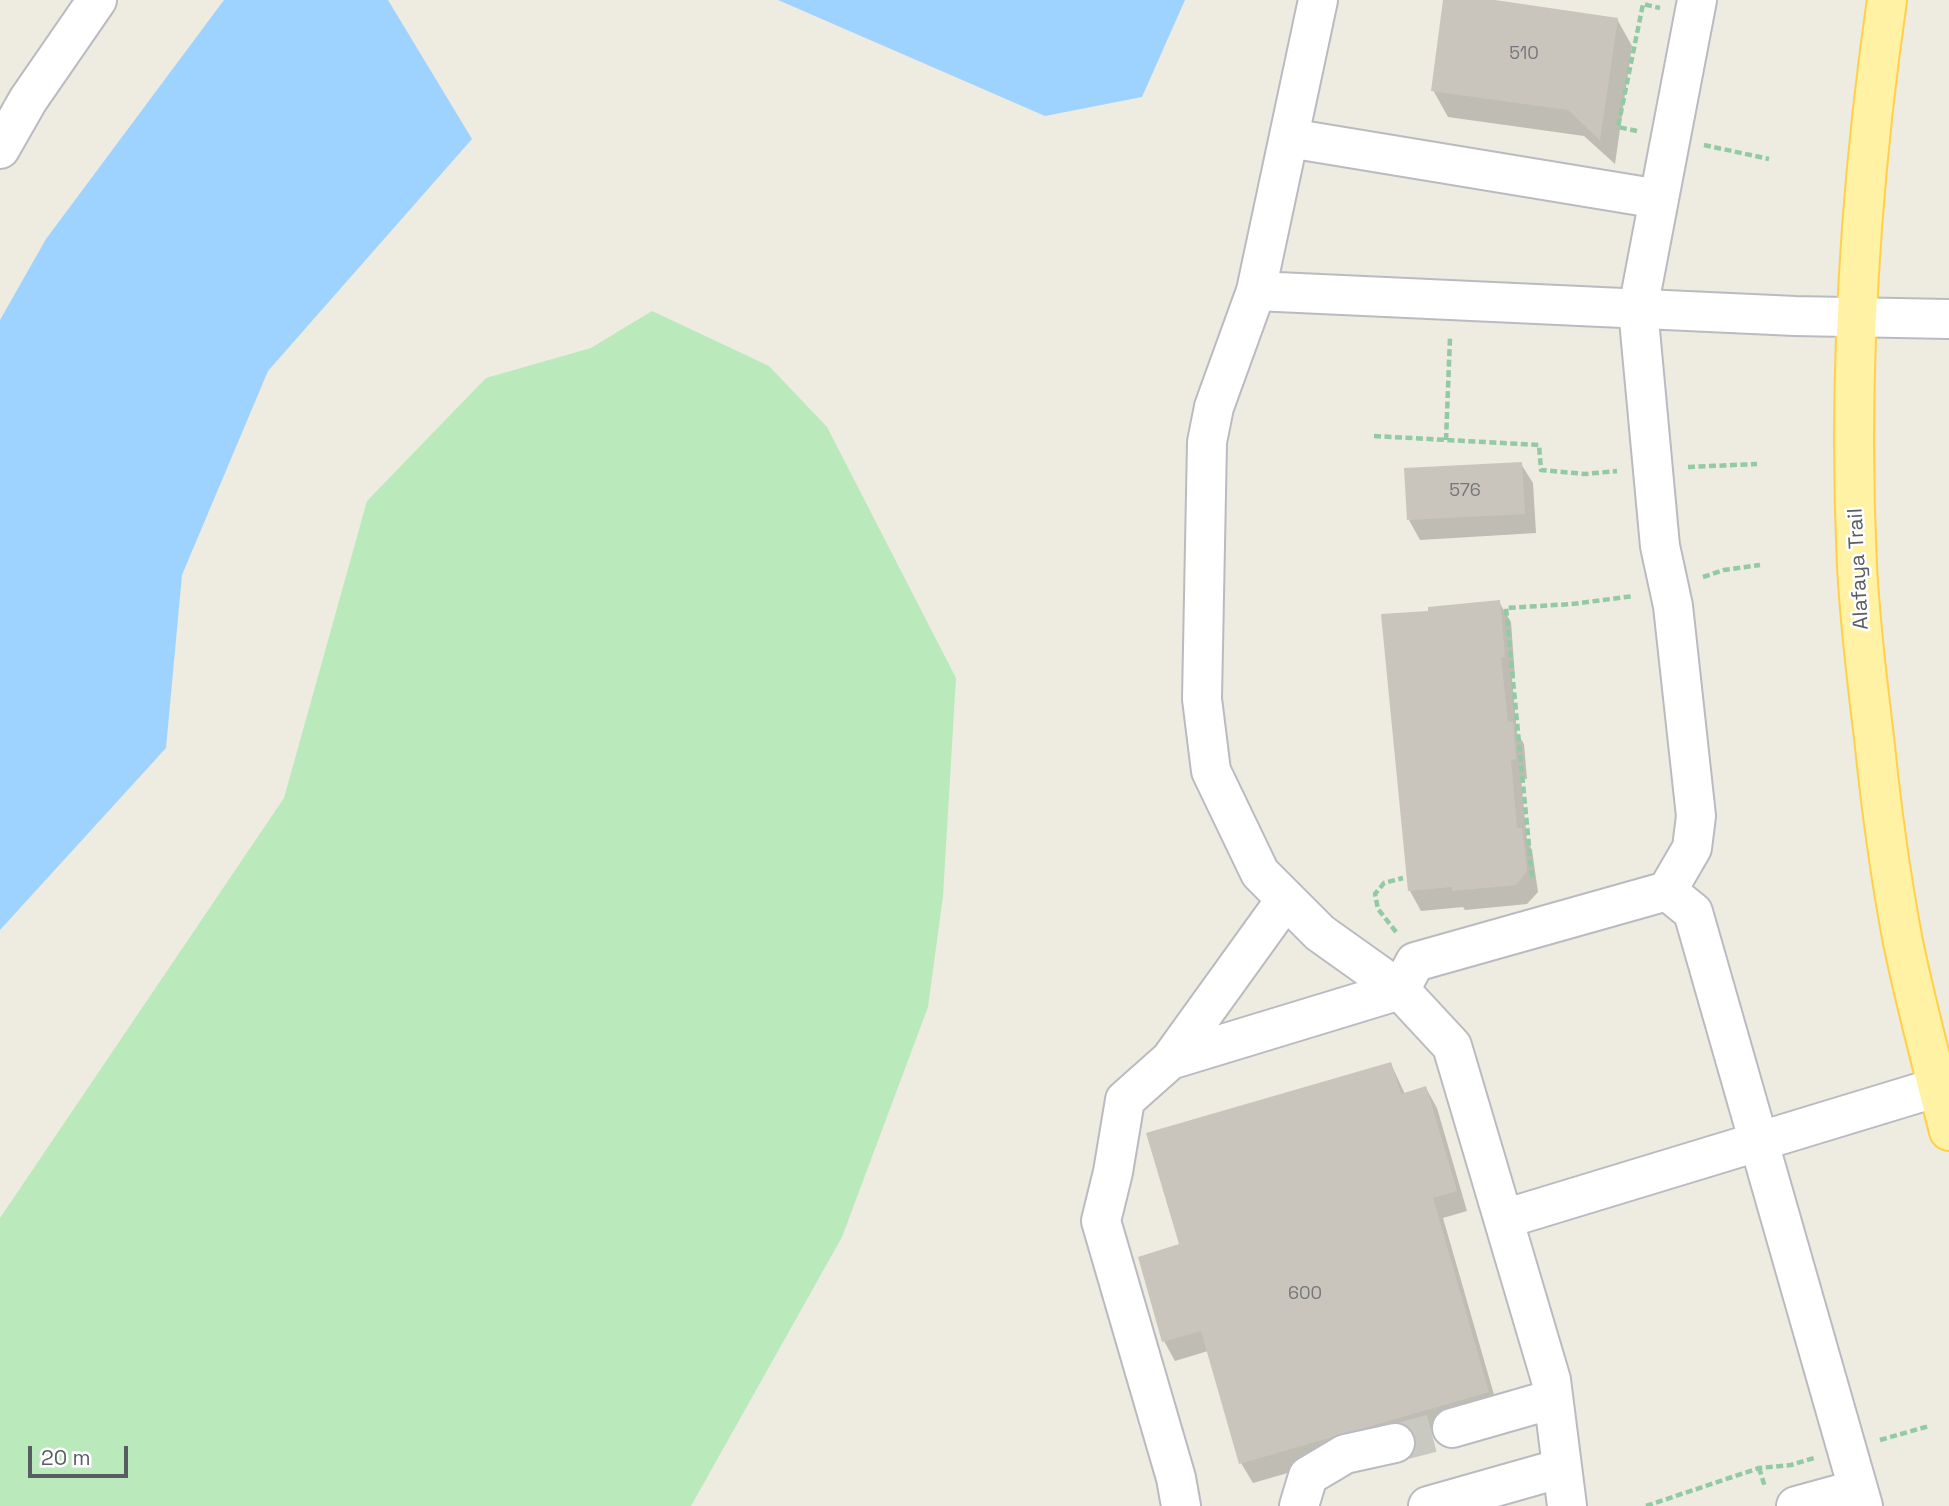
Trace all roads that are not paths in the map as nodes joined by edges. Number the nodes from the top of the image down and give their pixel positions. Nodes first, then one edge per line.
1 (97, 0) edge
2 (1318, 0) edge
3 (1697, 0) edge
4 (1887, 0) edge
5 (28, 100) junction
6 (0, 129) edge
7 (1289, 138) junction
8 (0, 149) edge
9 (1659, 199) junction
10 (1256, 291) junction
11 (1638, 309) junction
12 (1856, 317) junction
13 (1949, 318) edge
14 (1667, 891) junction
15 (1286, 899) junction
16 (1400, 990) junction
17 (1170, 1060) junction
18 (1938, 1087) junction
19 (1949, 1131) edge
20 (1758, 1142) junction
21 (1504, 1219) junction
22 (1553, 1399) junction
23 (1452, 1428) tunnel mouth
24 (1395, 1443) tunnel mouth
25 (1562, 1468) junction
26 (1860, 1498) edge
27 (1181, 1506) edge
28 (1299, 1506) edge
29 (1428, 1506) edge
30 (1567, 1506) edge
31 (1796, 1506) edge

1 - 5 street
2 - 7 street
3 - 9 street
4 - 12 main road, Alafaya Trail
5 - 6 street
5 - 8 street
7 - 9 street
7 - 10 street
9 - 11 street
10 - 11 street
10 - 15 street
11 - 12 street
11 - 14 street
12 - 13 street
12 - 18 main road, Alafaya Trail
14 - 16 street
14 - 20 street
15 - 16 street
15 - 17 street
16 - 17 street
16 - 21 street
17 - 27 street
18 - 19 main road, Alafaya Trail
18 - 20 street
20 - 21 street
20 - 26 street
21 - 22 street
22 - 23 street
22 - 25 street
24 - 28 street
25 - 29 street
25 - 30 street
26 - 31 street

